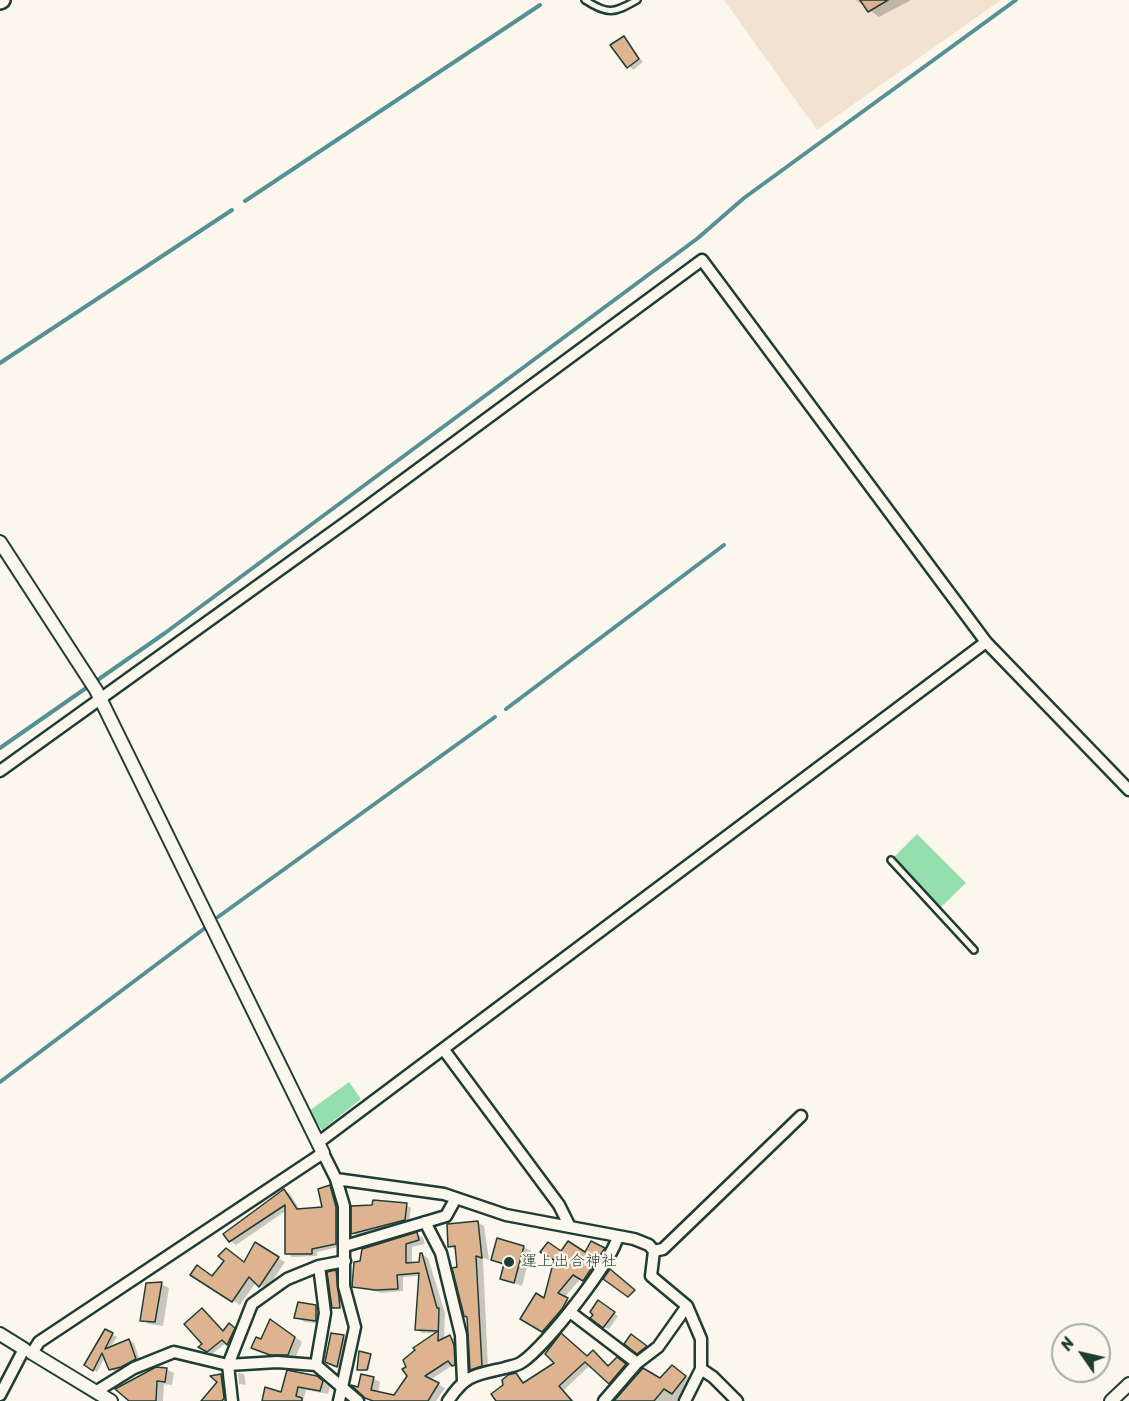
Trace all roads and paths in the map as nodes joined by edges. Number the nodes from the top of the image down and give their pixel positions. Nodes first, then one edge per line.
1 (585, 0) edge
2 (637, 0) edge
3 (0, 542) edge
4 (986, 642) junction
5 (96, 690) junction
6 (0, 771) edge
7 (1129, 790) edge
8 (891, 860) dead end
9 (974, 950) dead end
10 (444, 1050) junction
11 (801, 1116) dead end
12 (321, 1147) junction
13 (336, 1179) junction
14 (456, 1198) junction
15 (424, 1222) junction
16 (570, 1227) junction
17 (618, 1236) junction
18 (345, 1246) junction
19 (654, 1251) junction
20 (345, 1261) junction
21 (319, 1266) junction
22 (687, 1306) junction
23 (570, 1312) junction
24 (0, 1334) edge
25 (28, 1351) junction
26 (637, 1363) junction
27 (228, 1365) junction
28 (316, 1365) junction
29 (701, 1369) junction
30 (464, 1382) junction
31 (1129, 1384) edge
32 (343, 1389) junction
33 (97, 1391) junction
34 (0, 1395) edge
35 (111, 1401) edge
36 (232, 1401) edge
37 (339, 1401) edge
38 (358, 1401) edge
39 (448, 1401) edge
40 (604, 1401) edge
41 (685, 1401) edge
42 (737, 1401) edge
43 (1111, 1401) edge

1 - 2 lane
3 - 5 street
4 - 5 street
4 - 7 street
4 - 10 street
5 - 6 street
5 - 12 street
8 - 9 lane
10 - 12 street
10 - 16 street
11 - 19 street
12 - 13 street
12 - 25 street
13 - 14 street
13 - 18 street
14 - 15 street
14 - 16 street
15 - 18 street
15 - 30 street
16 - 17 street
17 - 19 street
17 - 23 street
18 - 20 street
19 - 22 street
20 - 21 street
20 - 32 street
21 - 27 street
21 - 28 street
22 - 26 street
22 - 29 street
23 - 26 street
23 - 30 street
24 - 25 street
25 - 33 street
25 - 34 street
26 - 40 street
27 - 28 street
27 - 33 street
27 - 36 street
28 - 32 street
29 - 41 street
29 - 42 street
30 - 39 street
31 - 43 street
32 - 37 street
32 - 38 street
33 - 35 street

